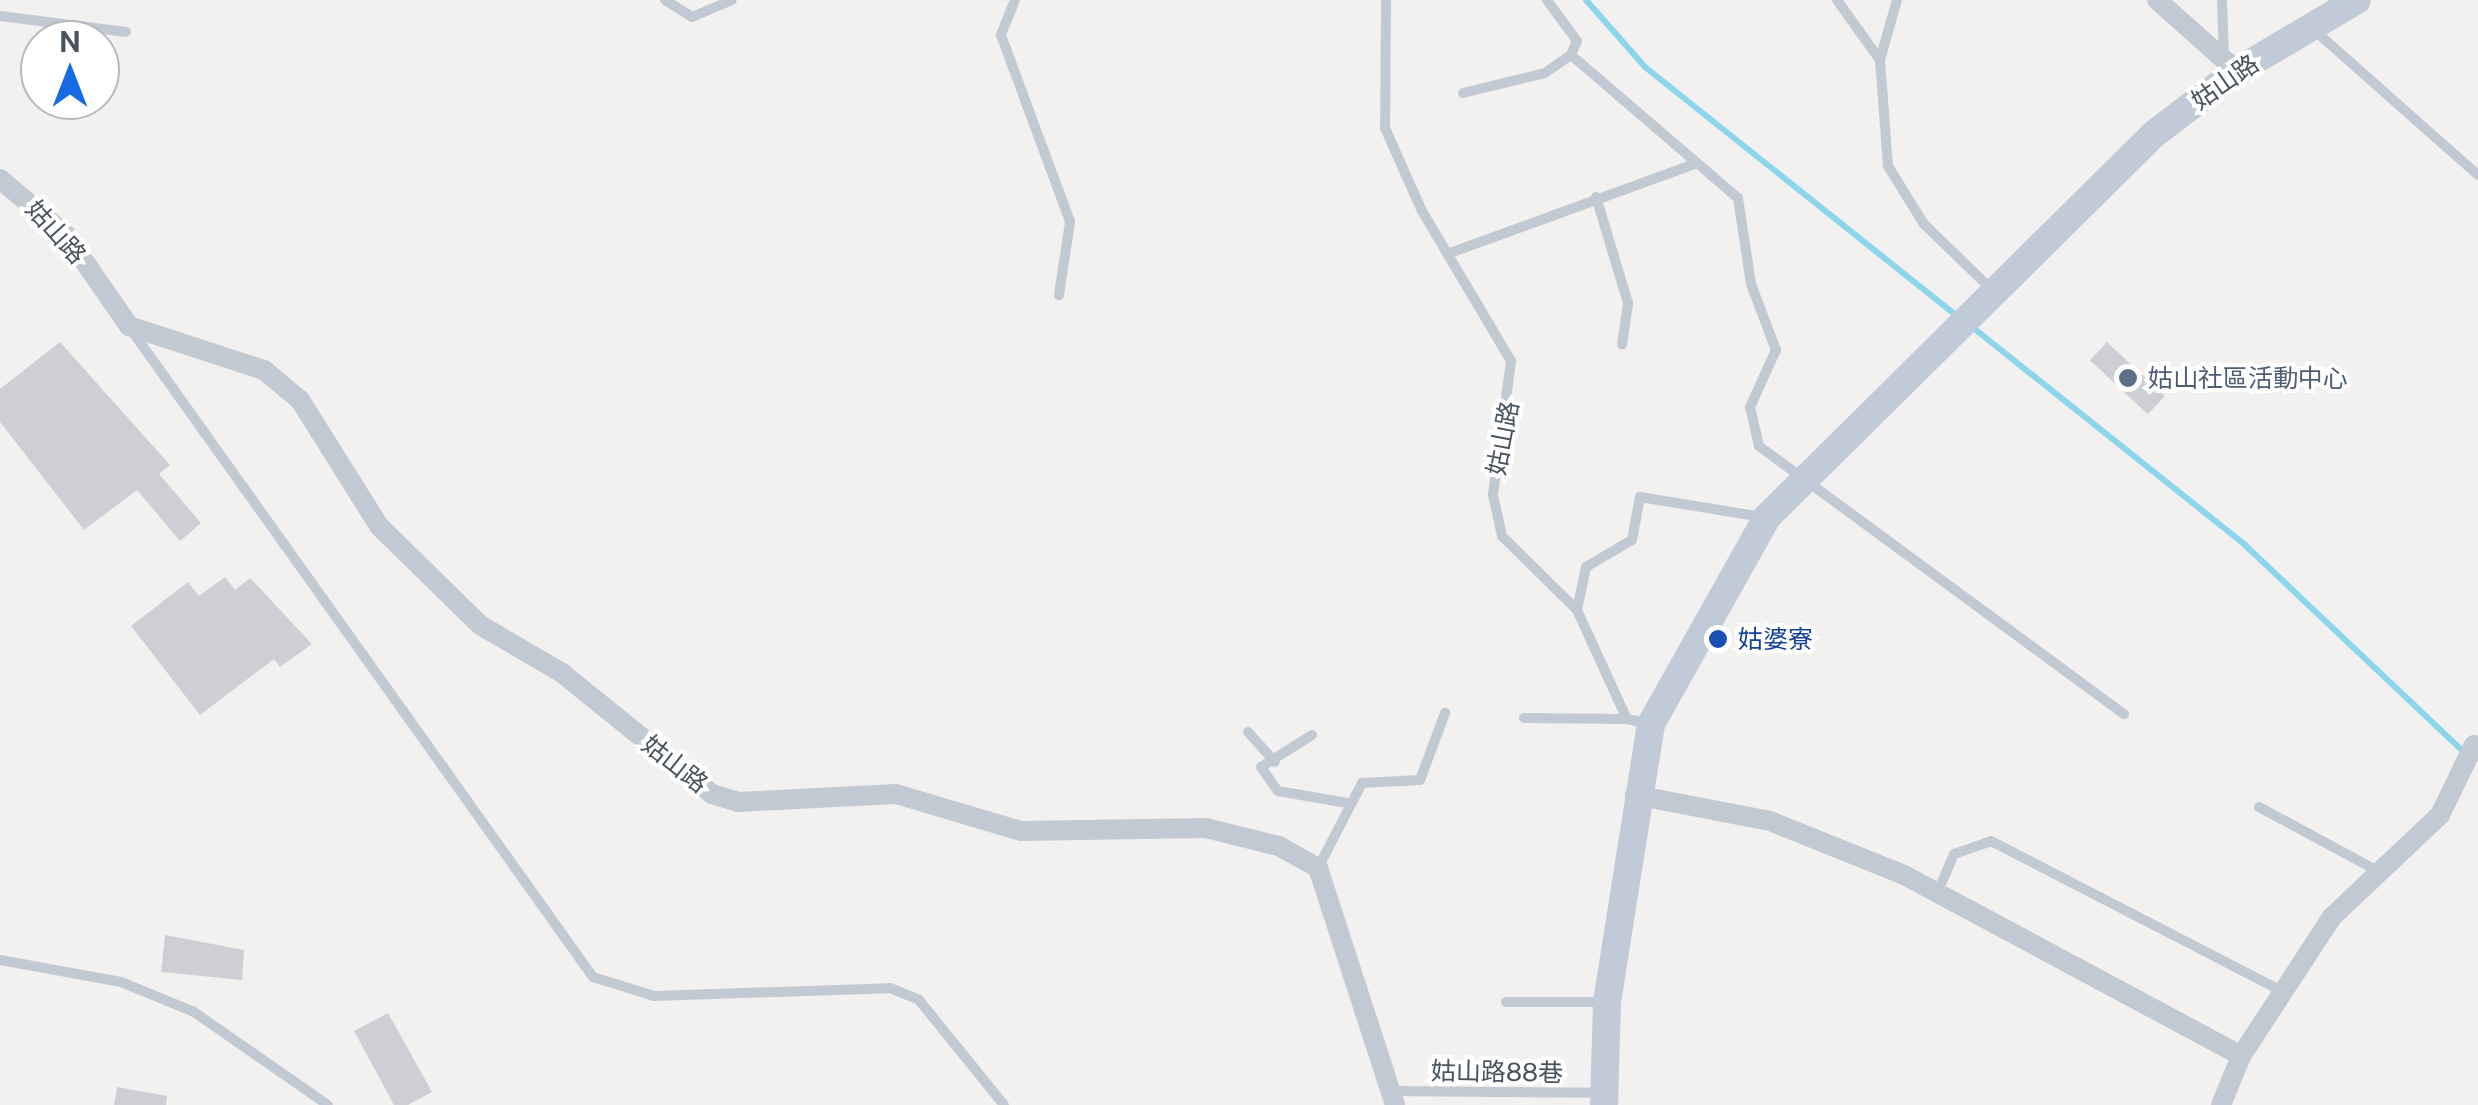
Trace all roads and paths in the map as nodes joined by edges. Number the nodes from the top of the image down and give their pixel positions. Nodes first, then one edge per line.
1 (664, 0) edge
2 (732, 0) edge
3 (1015, 0) edge
4 (1386, 0) edge
5 (1547, 0) edge
6 (1836, 0) edge
7 (1897, 0) edge
8 (2157, 0) edge
9 (2222, 0) edge
10 (2358, 0) edge
11 (0, 16) edge
12 (2310, 26) junction
13 (126, 32) dead end
14 (1571, 55) junction
15 (1880, 60) junction
16 (2230, 65) junction
17 (1462, 93) dead end
18 (1695, 164) junction
19 (2478, 175) edge
20 (0, 179) edge
21 (1596, 197) junction
22 (1450, 252) junction
23 (1060, 295) dead end
24 (1982, 296) junction
25 (128, 326) junction
26 (1622, 345) dead end
27 (1802, 486) junction
28 (1767, 517) junction
29 (1578, 610) junction
30 (1445, 713) dead end
31 (2124, 714) dead end
32 (1524, 718) dead end
33 (1639, 721) junction
34 (1248, 732) dead end
35 (1312, 735) dead end
36 (2474, 745) dead end
37 (1275, 762) junction
38 (1635, 795) junction
39 (1348, 804) junction
40 (2259, 807) dead end
41 (1318, 868) junction
42 (2374, 869) junction
43 (1937, 895) junction
44 (0, 960) edge
45 (2282, 992) junction
46 (1506, 1002) dead end
47 (1607, 1002) junction
48 (2241, 1056) junction
49 (1392, 1098) edge
50 (1604, 1099) edge
51 (1002, 1104) edge
52 (328, 1105) edge
53 (2221, 1105) edge

1 - 2 lane
3 - 23 lane
4 - 22 lane, 姑山路
5 - 14 lane
6 - 15 lane
7 - 15 lane
8 - 16 street
9 - 16 lane
10 - 12 street, 姑山路
11 - 13 lane
12 - 16 street, 姑山路
12 - 19 lane
14 - 17 lane
14 - 18 lane
15 - 24 lane
16 - 24 street, 姑山路
18 - 21 lane
18 - 27 lane
20 - 25 street, 姑山路
21 - 22 lane
21 - 26 lane
22 - 29 lane, 姑山路
24 - 27 street, 姑山路
25 - 41 street, 姑山路
25 - 51 lane
27 - 28 street
27 - 31 lane
28 - 29 lane
28 - 33 street
29 - 33 lane, 姑山路
30 - 39 lane
32 - 33 lane
33 - 38 street
34 - 37 lane
35 - 37 lane
36 - 42 street
37 - 39 lane
38 - 43 street
38 - 47 street
39 - 41 lane
40 - 42 lane
41 - 49 street
42 - 45 street
43 - 45 lane
43 - 48 street
44 - 52 lane
45 - 48 street
46 - 47 lane
47 - 50 street
48 - 53 street
49 - 50 lane, 姑山路88巷

